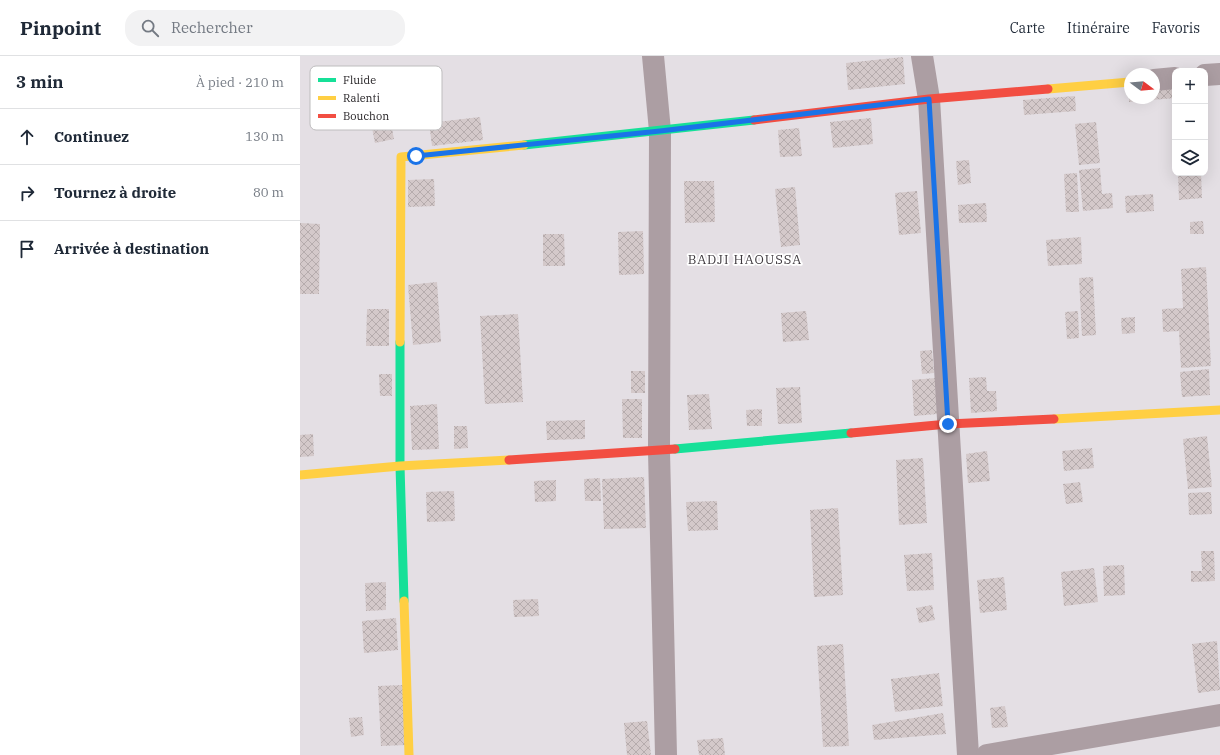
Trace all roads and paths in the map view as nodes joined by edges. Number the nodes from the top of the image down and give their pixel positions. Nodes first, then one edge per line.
1 (653, 56) edge
2 (922, 56) edge
3 (1220, 74) edge
4 (1208, 75) edge
5 (1172, 78) edge
6 (1160, 79) edge
7 (1124, 83) edge
8 (929, 99) junction
9 (660, 131) junction
10 (1220, 410) edge
11 (948, 424) junction
12 (659, 451) junction
13 (400, 466) junction
14 (300, 475) edge
15 (1220, 715) edge
16 (409, 755) edge
17 (666, 755) edge
18 (968, 755) edge
19 (987, 755) edge

1 - 9 street
2 - 8 street
3 - 4 street
5 - 6 street
7 - 8 street
8 - 9 street
8 - 11 street
9 - 12 street
9 - 13 street
10 - 11 street
11 - 12 street
11 - 18 street
12 - 13 street
12 - 17 street
13 - 14 street
13 - 16 street
15 - 19 street

